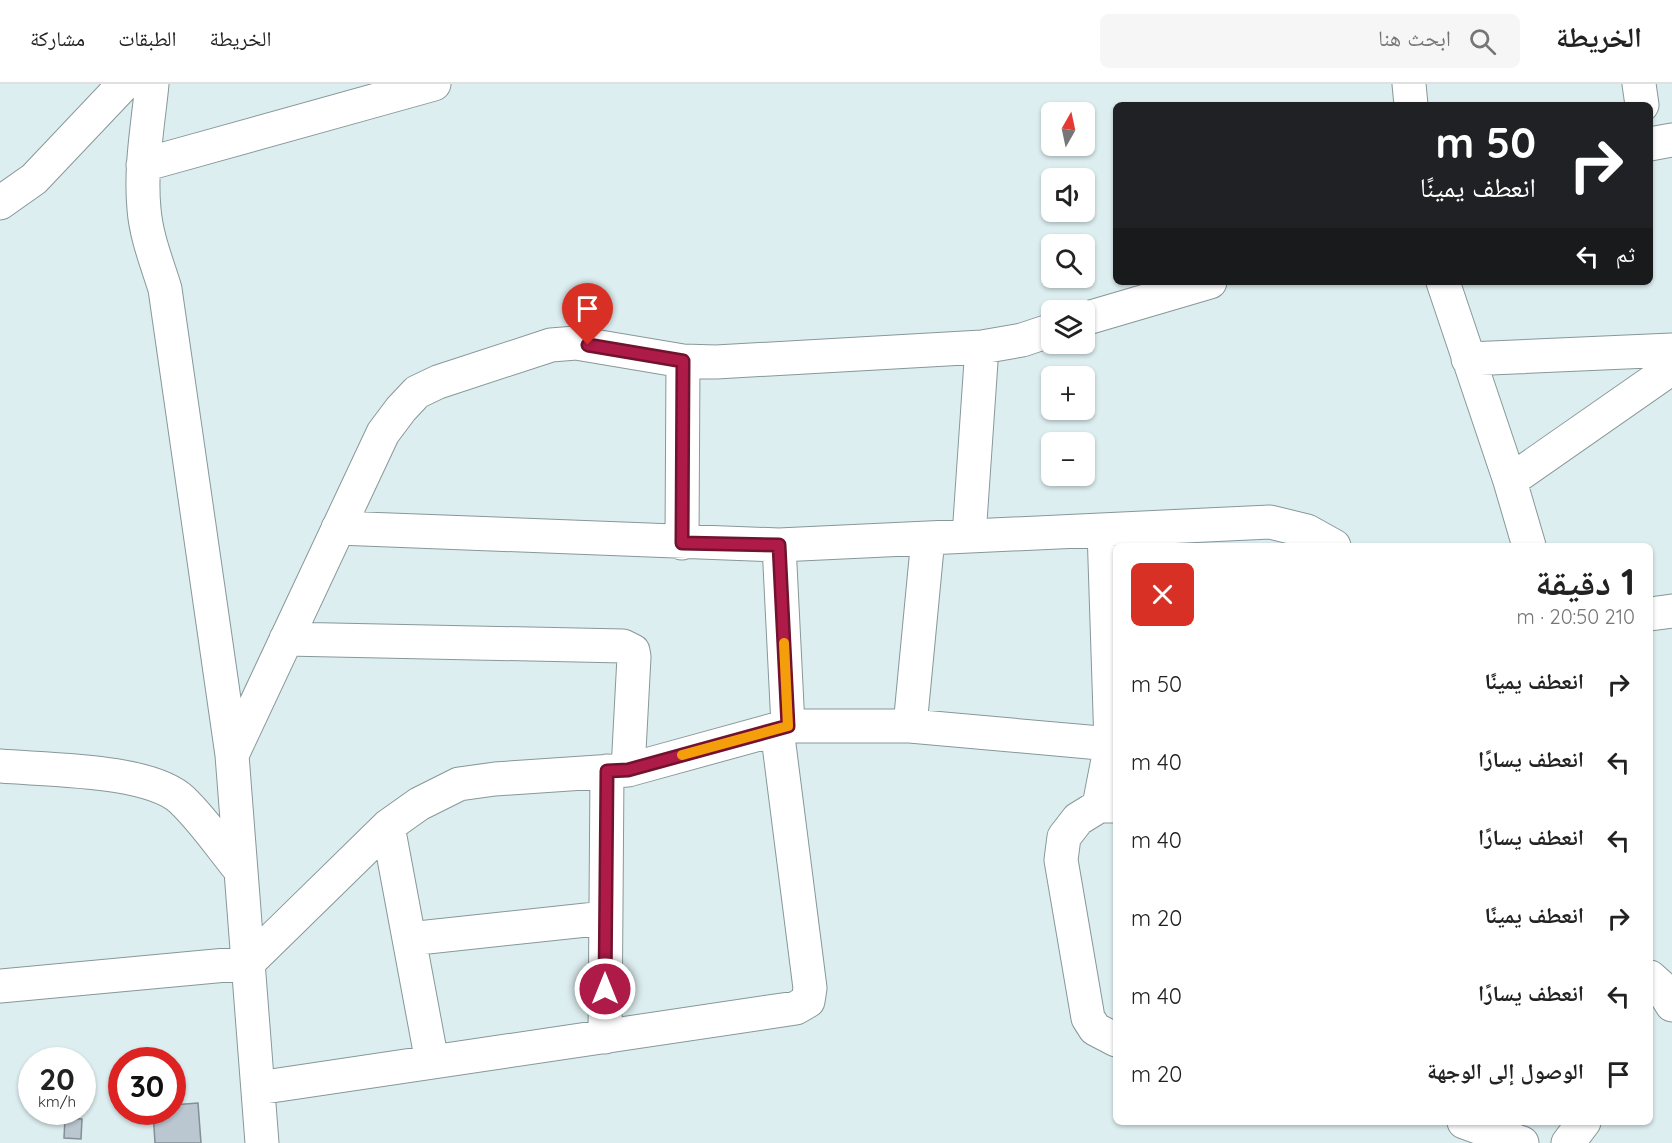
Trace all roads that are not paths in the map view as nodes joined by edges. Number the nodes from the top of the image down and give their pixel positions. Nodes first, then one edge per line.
1 (124, 84) edge
2 (152, 84) edge
3 (434, 84) edge
4 (1409, 84) edge
5 (1639, 84) edge
6 (1411, 102) edge
7 (1642, 102) edge
8 (1672, 140) edge
9 (1653, 143) edge
10 (143, 165) junction
11 (0, 203) edge
12 (1200, 285) edge
13 (1444, 285) edge
14 (1095, 316) edge
15 (1041, 334) edge
16 (982, 348) junction
17 (1672, 350) edge
18 (1468, 358) junction
19 (683, 361) junction
20 (1672, 368) edge
21 (1510, 481) junction
22 (338, 528) junction
23 (1104, 530) junction
24 (969, 536) junction
25 (928, 538) junction
26 (682, 543) junction
27 (1329, 543) edge
28 (1528, 543) edge
29 (779, 545) junction
30 (1672, 611) edge
31 (1653, 614) edge
32 (286, 639) junction
33 (910, 726) junction
34 (782, 728) junction
35 (1111, 744) junction
36 (232, 754) junction
37 (0, 766) edge
38 (617, 771) junction
39 (1107, 806) edge
40 (388, 826) junction
41 (241, 871) junction
42 (605, 918) junction
43 (409, 939) junction
44 (248, 963) junction
45 (1653, 980) edge
46 (0, 986) edge
47 (1672, 1004) edge
48 (605, 1037) junction
49 (1113, 1038) edge
50 (432, 1062) junction
51 (258, 1088) junction
52 (1472, 1125) edge
53 (1582, 1125) edge
54 (262, 1143) edge
55 (1522, 1143) edge
56 (1568, 1143) edge

1 - 11 street
2 - 10 street
3 - 10 street
4 - 6 street
5 - 7 street
8 - 9 street
10 - 36 street
12 - 14 street
13 - 18 street
15 - 16 street
16 - 19 street
16 - 24 street
17 - 18 street
18 - 21 street
19 - 22 street
19 - 26 street
20 - 21 street
21 - 28 street
22 - 26 street
22 - 32 street
23 - 24 street
23 - 27 street
23 - 35 street
24 - 25 street
25 - 29 street
25 - 33 street
26 - 29 street
29 - 34 street
30 - 31 street
32 - 36 street
32 - 38 street
33 - 34 street
33 - 35 street
34 - 38 street
34 - 48 street
35 - 39 street
36 - 41 street
37 - 41 street
38 - 40 street
38 - 42 street
39 - 49 street
40 - 43 street
40 - 44 street
41 - 44 street
42 - 43 street
42 - 48 street
43 - 50 street
44 - 46 street
44 - 51 street
45 - 47 street
48 - 50 street
50 - 51 street
51 - 54 street
52 - 55 street
53 - 56 street

